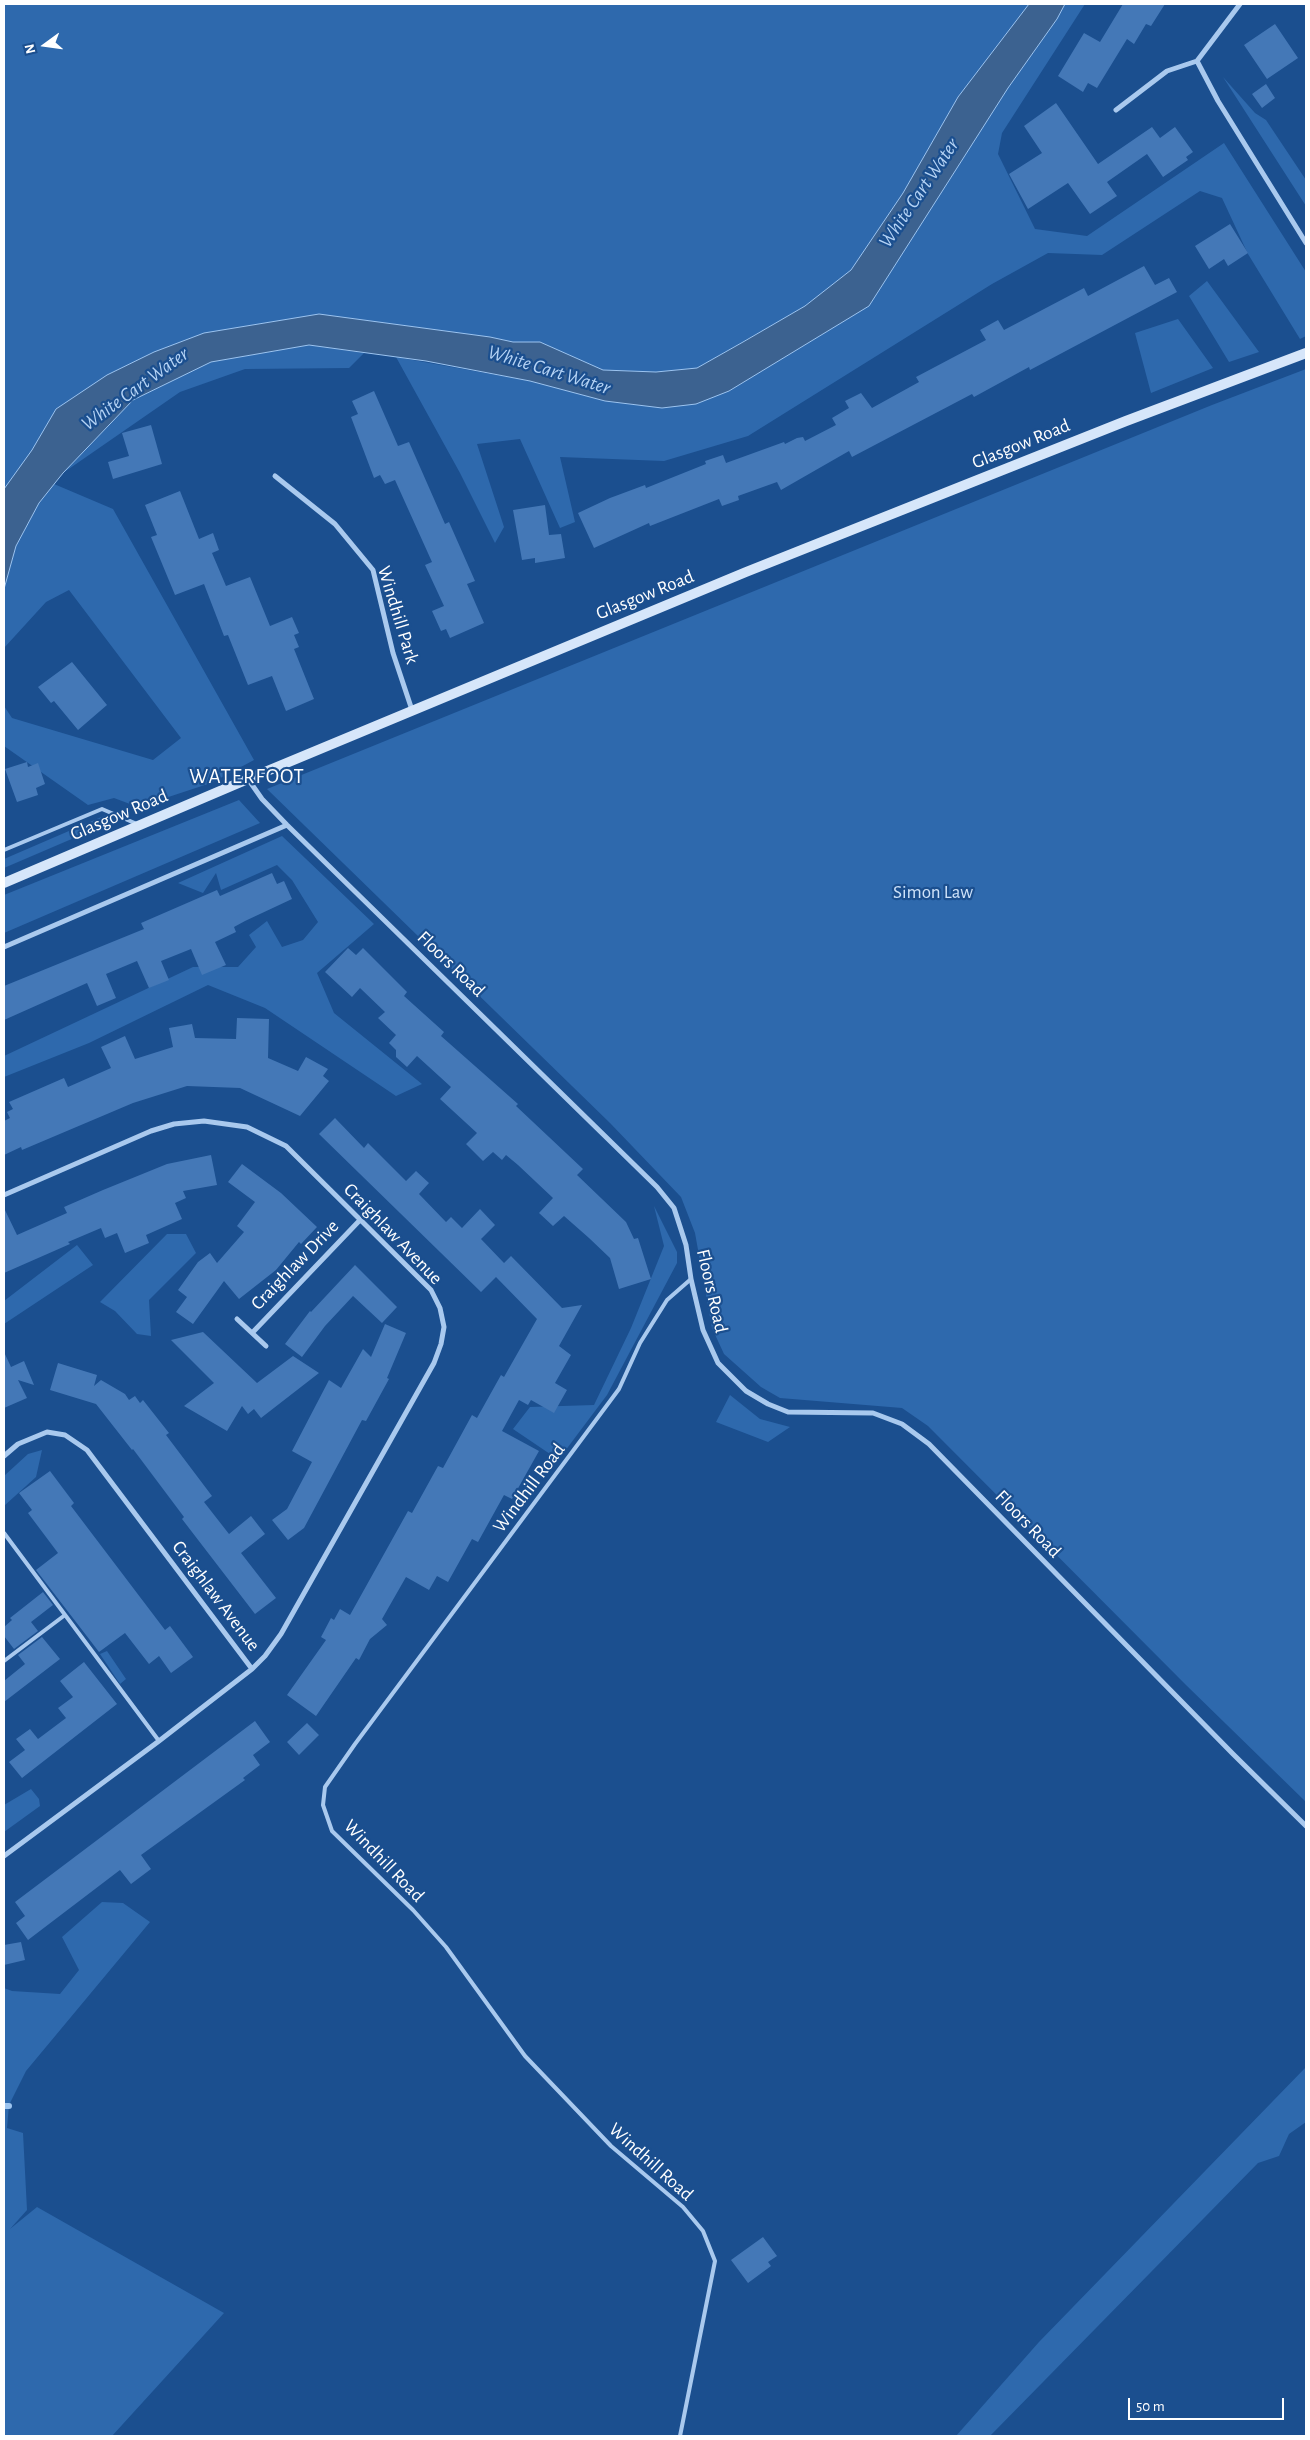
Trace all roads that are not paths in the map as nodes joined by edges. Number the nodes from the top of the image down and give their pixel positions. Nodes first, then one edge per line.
1 (1240, 4) edge
2 (1197, 62) junction
3 (1116, 110) dead end
4 (1306, 243) edge
5 (1306, 353) edge
6 (275, 476) dead end
7 (412, 710) junction
8 (248, 778) junction
9 (140, 825) junction
10 (287, 825) junction
11 (4, 850) edge
12 (4, 884) edge
13 (4, 947) edge
14 (4, 1195) edge
15 (360, 1220) junction
16 (691, 1279) junction
17 (237, 1319) dead end
18 (253, 1332) junction
19 (266, 1346) dead end
20 (4, 1456) edge
21 (4, 1532) edge
22 (65, 1615) junction
23 (4, 1661) edge
24 (252, 1669) junction
25 (159, 1741) junction
26 (1306, 1826) edge
27 (4, 1856) edge
28 (680, 2436) edge

1 - 2 street
2 - 3 street
2 - 4 street
5 - 7 main road, Glasgow Road
6 - 7 street, Windhill Park
7 - 8 main road, Glasgow Road
8 - 9 main road, Glasgow Road
8 - 10 street, Floors Road
9 - 11 lane
9 - 12 main road, Glasgow Road
10 - 13 street
10 - 16 street, Floors Road
14 - 15 street, Craighlaw Avenue
15 - 18 street, Craighlaw Drive
15 - 24 street, Craighlaw Avenue
16 - 26 street, Floors Road
16 - 28 lane, Windhill Road
17 - 18 street, Craighlaw Drive
18 - 19 street, Craighlaw Drive
20 - 24 street, Craighlaw Avenue
21 - 22 lane
22 - 23 lane
22 - 25 lane
24 - 25 street, Craighlaw Avenue
25 - 27 street, Craighlaw Avenue

